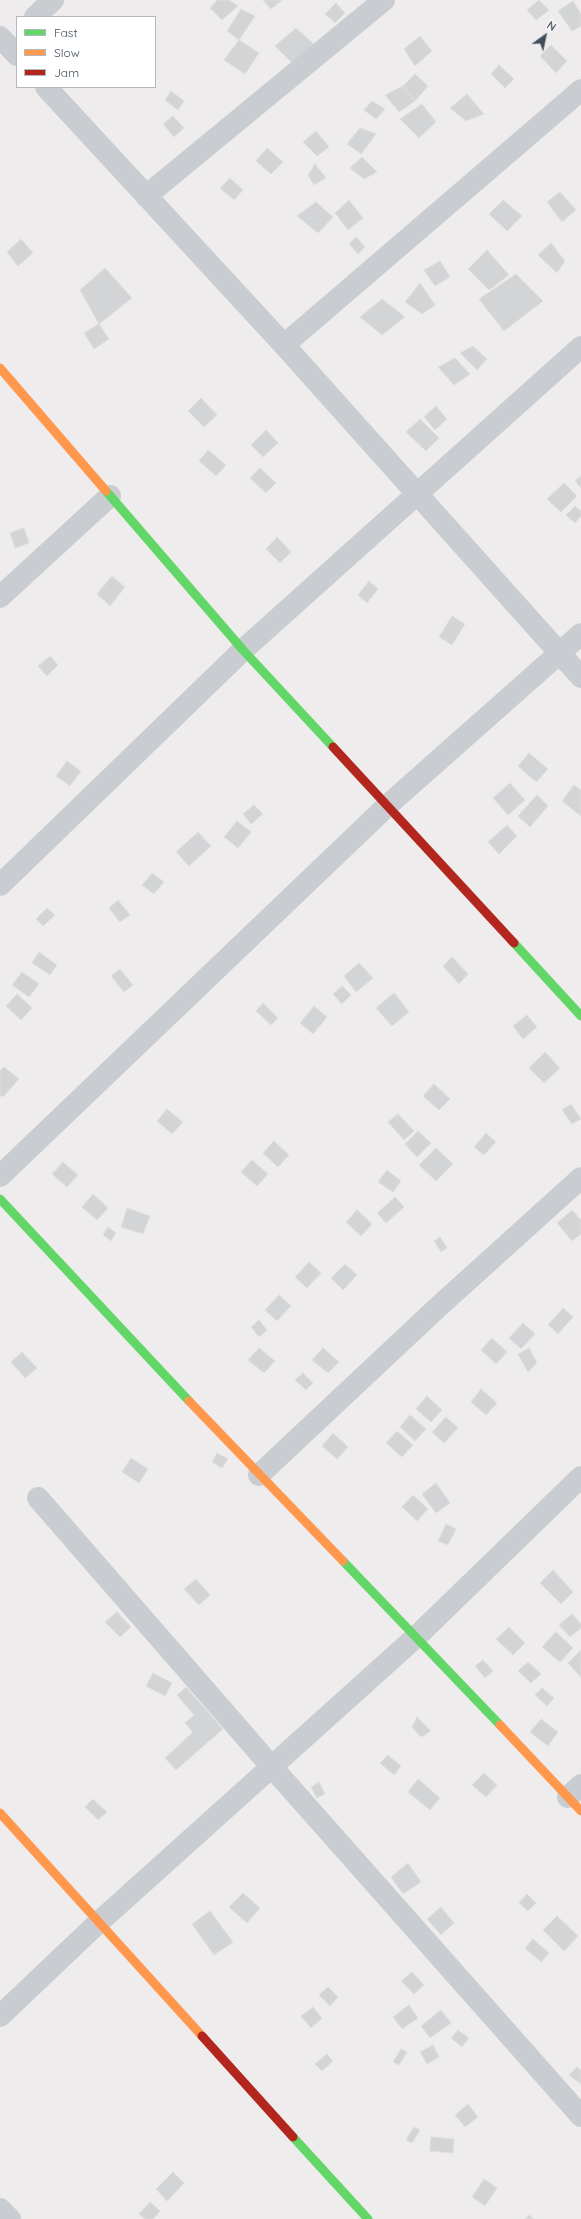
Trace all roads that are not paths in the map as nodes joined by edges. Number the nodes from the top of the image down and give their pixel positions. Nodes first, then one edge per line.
1 (53, 0) edge
2 (384, 0) edge
3 (36, 16) edge
4 (47, 88) edge
5 (581, 90) edge
6 (146, 196) junction
7 (284, 345) junction
8 (581, 347) edge
9 (0, 368) edge
10 (418, 493) junction
11 (110, 496) junction
12 (0, 597) edge
13 (581, 634) edge
14 (243, 650) junction
15 (560, 653) junction
16 (581, 677) edge
17 (388, 805) junction
18 (0, 885) edge
19 (581, 1016) edge
20 (0, 1176) edge
21 (581, 1178) edge
22 (0, 1200) edge
23 (259, 1475) junction
24 (581, 1477) edge
25 (38, 1498) dead end
26 (417, 1636) junction
27 (271, 1766) junction
28 (577, 1798) edge
29 (0, 1813) edge
30 (99, 1922) junction
31 (0, 2016) edge
32 (581, 2116) edge
33 (0, 2209) edge
34 (10, 2219) edge
35 (368, 2219) edge

1 - 3 street
2 - 6 street
4 - 6 street
5 - 7 street
6 - 7 street
7 - 10 street
8 - 10 street
9 - 11 street
10 - 14 street
10 - 15 street
11 - 12 street
11 - 14 street
13 - 15 street
14 - 17 street
14 - 18 street
15 - 16 street
15 - 17 street
17 - 19 street
17 - 20 street
21 - 23 street
22 - 23 street
23 - 26 street
24 - 26 street
25 - 27 street
26 - 27 street
26 - 28 street
27 - 30 street
27 - 32 street
29 - 30 street
30 - 31 street
30 - 35 street
33 - 34 street

